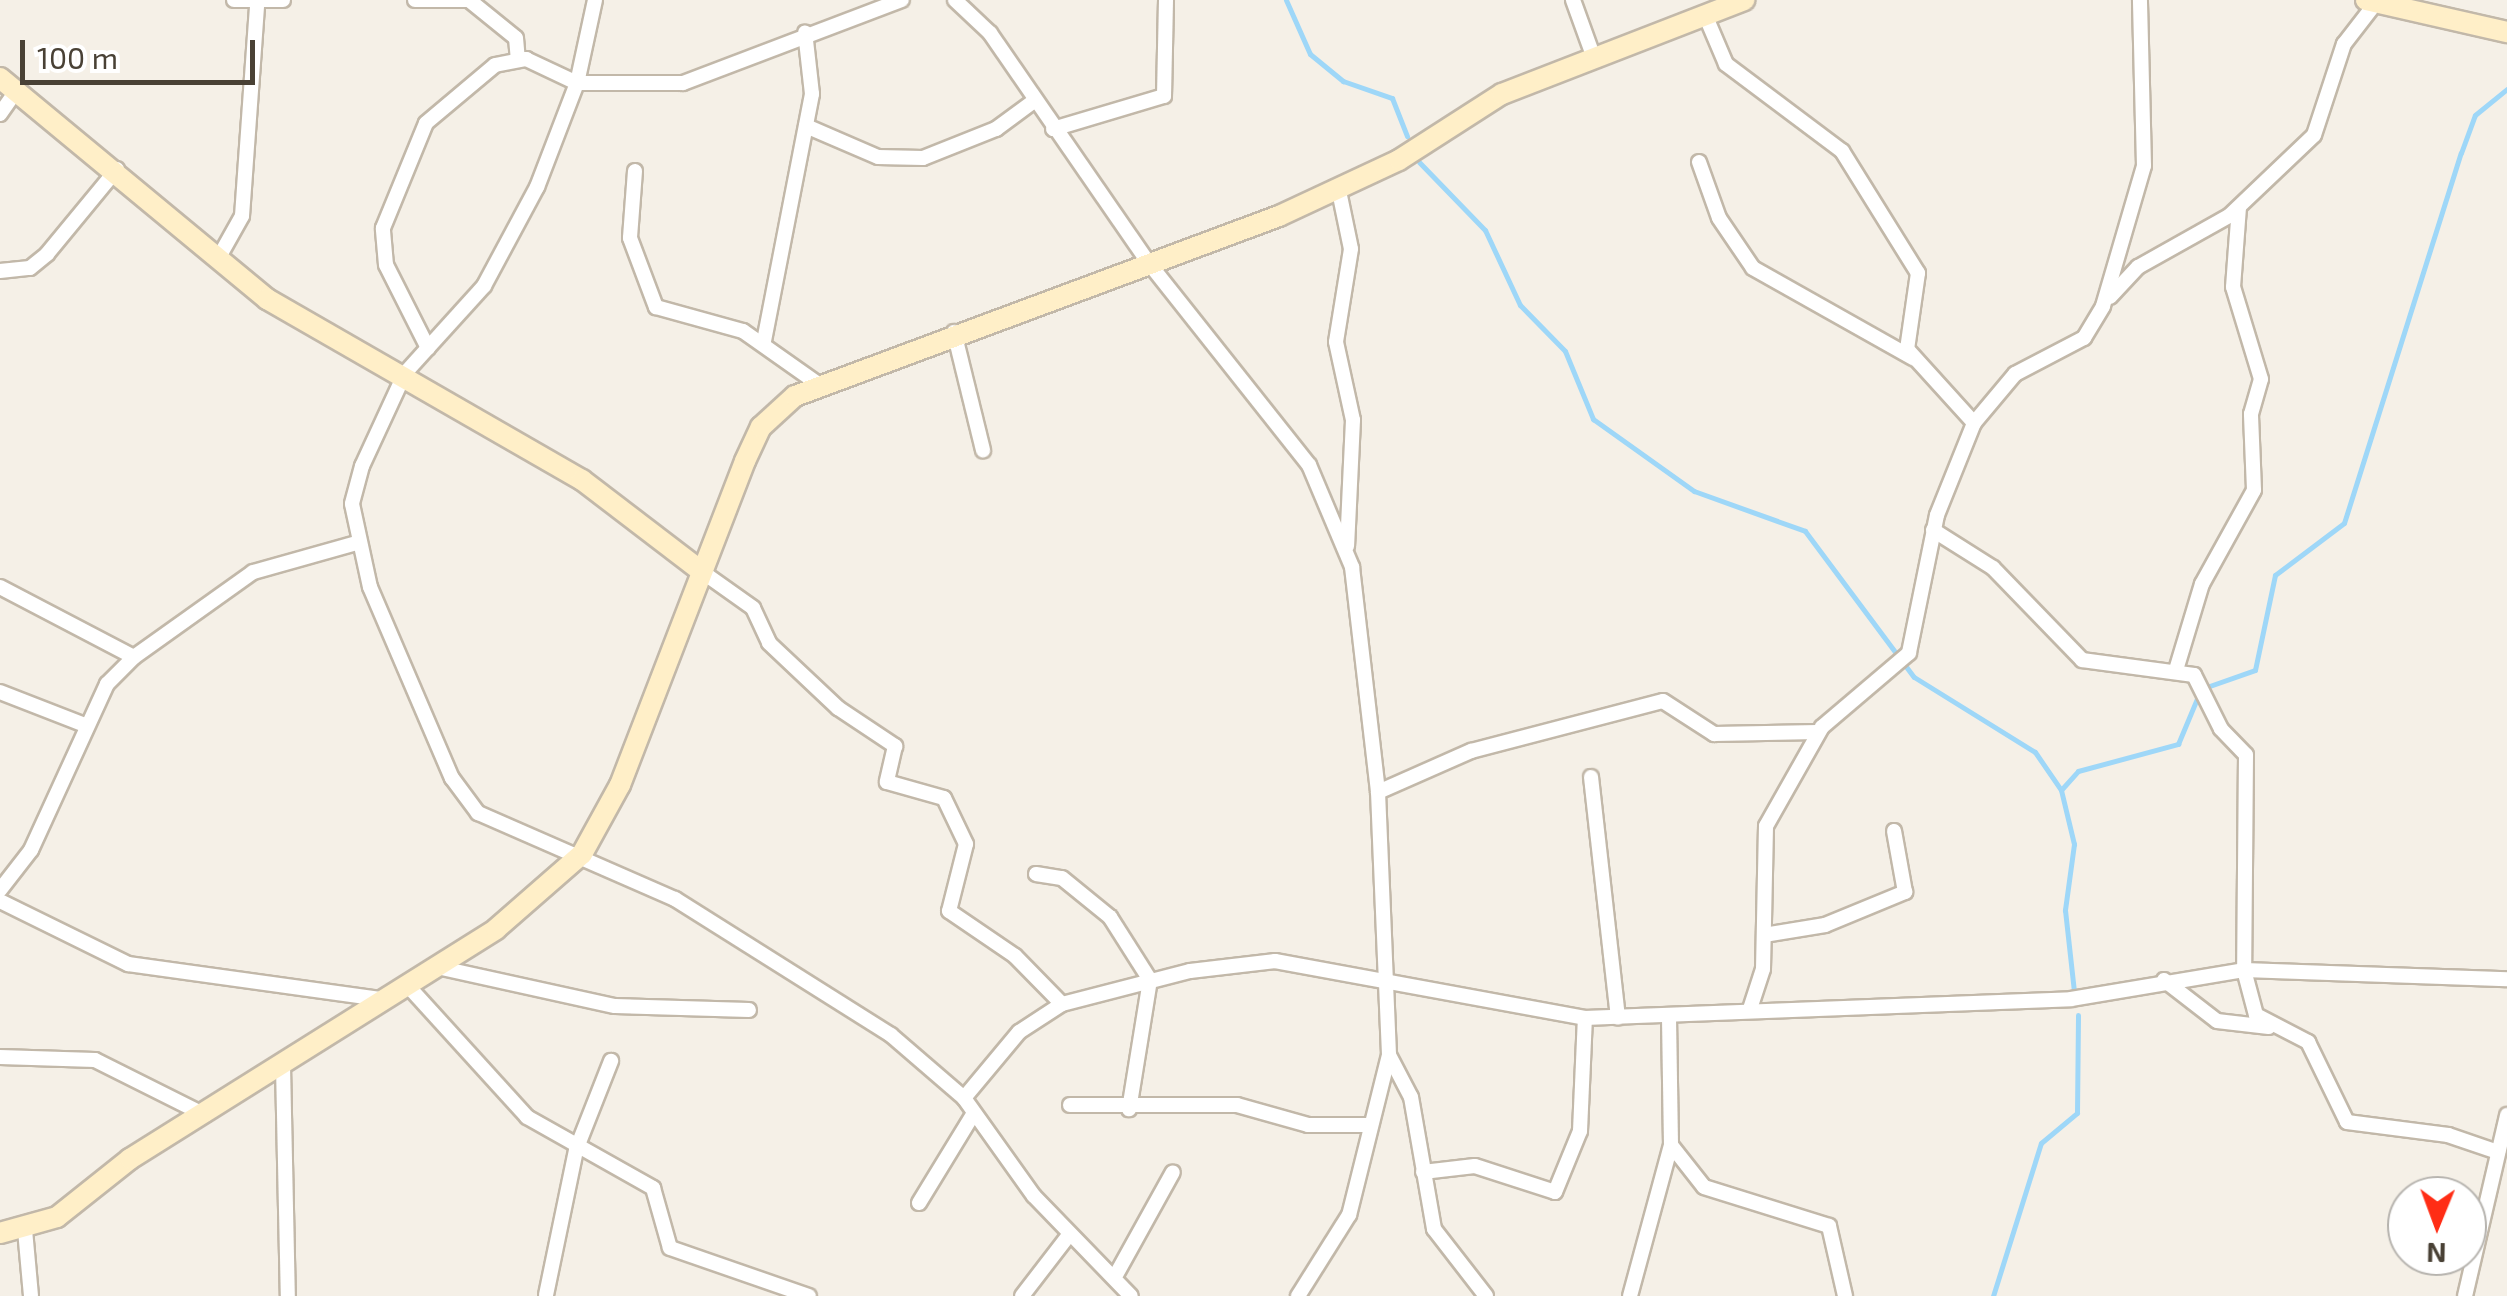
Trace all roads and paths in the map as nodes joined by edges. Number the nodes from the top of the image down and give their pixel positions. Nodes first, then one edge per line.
1 (234, 0) edge
2 (283, 0) edge
3 (415, 0) edge
4 (468, 0) edge
5 (595, 0) edge
6 (902, 0) edge
7 (956, 0) edge
8 (1166, 0) edge
9 (1573, 0) edge
10 (1744, 0) edge
11 (2140, 0) edge
12 (2374, 0) edge
13 (257, 6) junction
14 (1706, 17) junction
15 (805, 32) junction
16 (2507, 32) edge
17 (1594, 58) junction
18 (518, 60) junction
19 (577, 83) junction
20 (8, 84) edge
21 (1034, 102) junction
22 (0, 114) edge
23 (806, 126) junction
24 (1052, 129) junction
25 (1700, 162) dead end
26 (117, 168) junction
27 (635, 171) dead end
28 (1339, 190) junction
29 (2239, 207) junction
30 (219, 257) junction
31 (1148, 262) junction
32 (0, 271) edge
33 (2103, 306) junction
34 (954, 332) junction
35 (764, 341) junction
36 (428, 348) junction
37 (1914, 358) junction
38 (405, 373) junction
39 (818, 384) junction
40 (1974, 423) junction
41 (984, 450) dead end
42 (1933, 530) junction
43 (356, 543) junction
44 (1347, 552) junction
45 (701, 571) junction
46 (0, 588) edge
47 (134, 657) junction
48 (2176, 670) junction
49 (0, 692) edge
50 (85, 725) junction
51 (1818, 732) junction
52 (1591, 778) dead end
53 (1378, 792) junction
54 (1894, 832) dead end
55 (582, 854) junction
56 (1036, 874) dead end
57 (0, 890) edge
58 (0, 901) edge
59 (1764, 935) junction
60 (437, 967) junction
61 (2244, 970) junction
62 (2507, 979) edge
63 (1150, 980) junction
64 (2164, 980) junction
65 (1387, 984) junction
66 (408, 986) junction
67 (386, 1000) junction
68 (1062, 1004) junction
69 (749, 1010) dead end
70 (1750, 1010) junction
71 (1618, 1017) junction
72 (1669, 1017) junction
73 (1585, 1018) junction
74 (2269, 1026) junction
75 (1389, 1055) junction
76 (0, 1057) edge
77 (611, 1061) dead end
78 (283, 1066) junction
79 (964, 1098) junction
80 (1070, 1105) dead end
81 (1129, 1109) junction
82 (974, 1113) junction
83 (205, 1115) junction
84 (2507, 1115) edge
85 (1370, 1125) junction
86 (1671, 1145) junction
87 (576, 1150) junction
88 (2498, 1152) junction
89 (1173, 1172) dead end
90 (1423, 1172) junction
91 (919, 1202) dead end
92 (25, 1230) junction
93 (0, 1233) edge
94 (1068, 1235) junction
95 (1117, 1273) junction
96 (32, 1296) edge
97 (288, 1296) edge
98 (546, 1296) edge
99 (809, 1296) edge
100 (1022, 1296) edge
101 (1131, 1296) edge
102 (1298, 1296) edge
103 (1486, 1296) edge
104 (1630, 1296) edge
105 (1845, 1296) edge
106 (2465, 1296) edge

1 - 13 street
2 - 13 street
3 - 4 street
4 - 18 street
5 - 19 street
6 - 15 street
7 - 21 street
8 - 24 street
9 - 17 street
10 - 14 street
11 - 33 street
12 - 16 street
12 - 29 street
13 - 30 street
14 - 17 street
14 - 37 street
15 - 19 street
15 - 23 street
17 - 28 street
18 - 19 street
18 - 36 street
19 - 36 street
20 - 22 street
20 - 26 street
21 - 23 street
21 - 24 street
23 - 35 street
24 - 31 street
25 - 37 street
26 - 30 street
26 - 32 street
27 - 35 street
28 - 31 street
28 - 44 street
29 - 33 street
29 - 48 street
30 - 38 street
31 - 34 street
31 - 44 street
33 - 40 street
34 - 39 street
34 - 41 street
35 - 39 street
36 - 38 street
37 - 40 street
38 - 43 street
38 - 45 street
39 - 45 street
40 - 42 street
42 - 48 street
42 - 51 street
43 - 47 street
43 - 55 street
44 - 53 street
45 - 55 street
45 - 68 street
46 - 47 street
47 - 50 street
48 - 61 street
49 - 50 street
50 - 57 street
51 - 53 street
51 - 59 street
52 - 71 street
53 - 65 street
54 - 59 street
55 - 60 street
55 - 79 street
56 - 63 street
58 - 67 street
59 - 70 street
60 - 66 street
60 - 69 street
61 - 62 street
61 - 64 street
61 - 74 street
63 - 65 street
63 - 68 street
63 - 81 street
64 - 70 street
64 - 74 street
65 - 73 street
65 - 75 street
66 - 67 street
66 - 87 street
67 - 78 street
68 - 79 street
70 - 72 street
71 - 72 street
71 - 73 street
72 - 86 street
73 - 90 street
74 - 88 street
75 - 85 street
75 - 90 street
76 - 83 street
77 - 87 street
78 - 83 street
78 - 97 street
79 - 82 street
80 - 81 street
81 - 85 street
82 - 91 street
82 - 94 street
83 - 92 street
84 - 88 street
85 - 102 street
86 - 104 street
86 - 105 street
87 - 98 street
87 - 99 street
88 - 106 street
89 - 95 street
90 - 103 street
92 - 93 street
92 - 96 street
94 - 95 street
94 - 100 street
95 - 101 street

